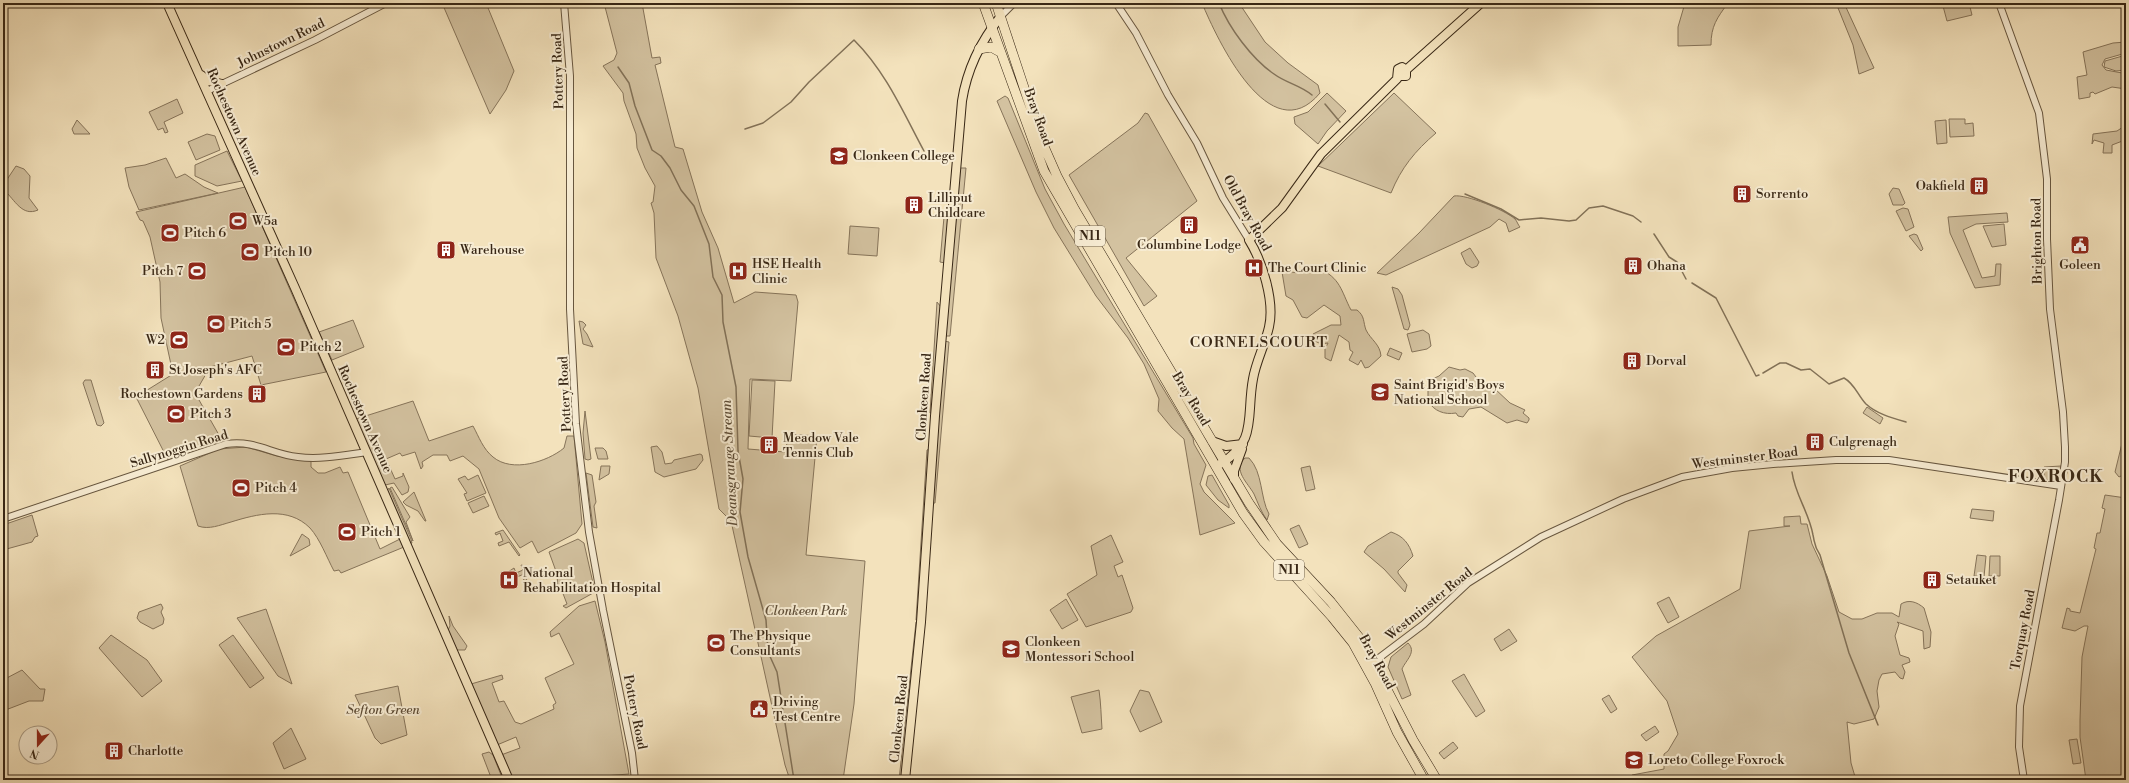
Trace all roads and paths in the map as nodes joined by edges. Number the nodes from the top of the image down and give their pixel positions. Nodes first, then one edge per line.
1 (167, 3) edge
2 (386, 3) edge
3 (564, 3) edge
4 (983, 3) edge
5 (989, 3) edge
6 (996, 3) edge
7 (1014, 3) edge
8 (1116, 3) edge
9 (1481, 3) edge
10 (1999, 3) edge
11 (996, 22) junction
12 (979, 49) junction
13 (1000, 52) junction
14 (199, 73) junction
15 (1010, 79) junction
16 (222, 84) junction
17 (207, 91) junction
18 (1248, 240) junction
19 (1212, 441) junction
20 (1243, 444) junction
21 (367, 452) junction
22 (1225, 462) junction
23 (1216, 467) junction
24 (1234, 479) junction
25 (2061, 486) junction
26 (3, 519) edge
27 (1374, 662) junction
28 (1366, 667) junction
29 (1420, 778) edge
30 (1437, 779) edge
31 (509, 780) edge
32 (635, 780) edge
33 (906, 780) edge
34 (2024, 780) edge

1 - 14 main road, Rochestown Avenue
2 - 16 street, Johnstown Road
3 - 32 street, Pottery Road
4 - 11 highway, Bray Road / N11
5 - 11 highway, N11
6 - 11 highway, Bray Road / N11
7 - 11 street
8 - 18 street, Old Bray Road
9 - 18 main road
10 - 25 street, Brighton Road
11 - 12 main road, Clonkeen Road
11 - 13 highway, Bray Road / N11
11 - 15 highway, N11
11 - 19 highway, Bray Road / N11
12 - 13 highway
12 - 33 main road, Clonkeen Road
13 - 15 highway, Bray Road / N11
14 - 16 main road
14 - 17 main road, Rochestown Avenue
15 - 23 highway, Bray Road / N11
16 - 17 street, Johnstown Road
17 - 21 main road, Rochestown Avenue
18 - 20 main road, Old Bray Road
19 - 20 main road
19 - 22 highway, Bray Road / N11
20 - 22 main road, Old Bray Road
20 - 24 main road
21 - 26 street, Sallynoggin Road
21 - 31 main road, Rochestown Avenue
22 - 23 main road, Old Bray Road
22 - 24 highway, Bray Road / N11
23 - 28 highway, Bray Road / N11
24 - 27 highway, Bray Road / N11
25 - 27 street, Westminster Road
25 - 34 street, Torquay Road
27 - 28 street, Westminster Road
27 - 30 highway, Bray Road / N11
28 - 29 highway, Bray Road / N11

